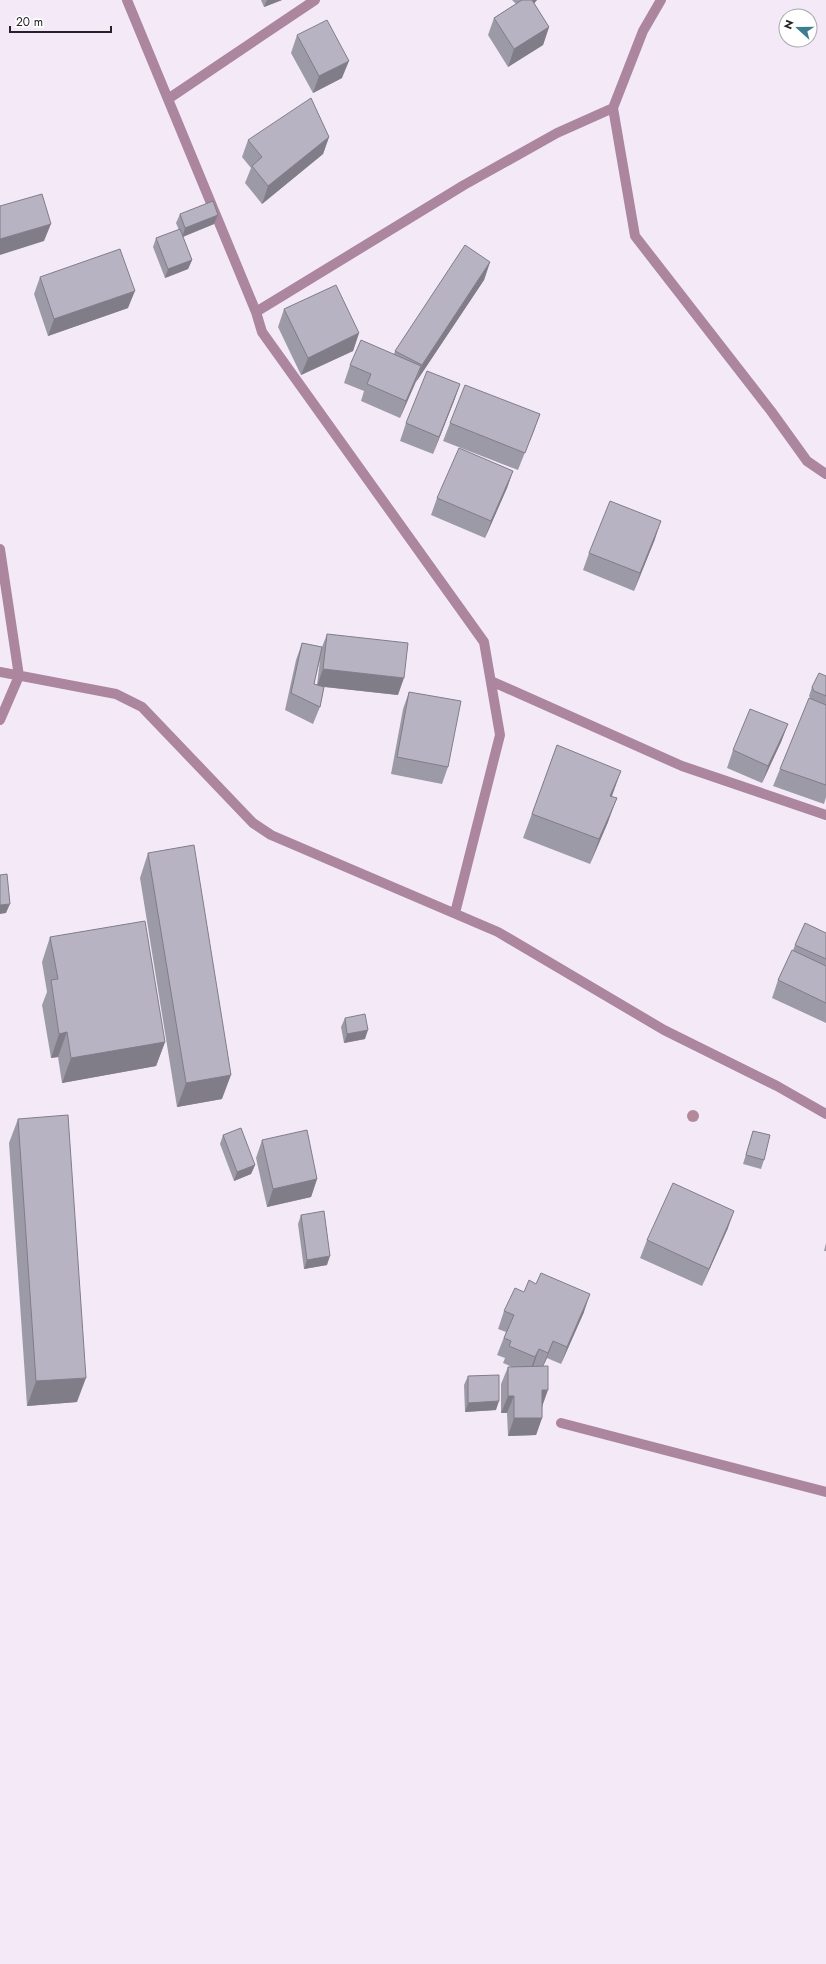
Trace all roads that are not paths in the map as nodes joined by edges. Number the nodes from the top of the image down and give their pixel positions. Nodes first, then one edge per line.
1 (127, 0) edge
2 (315, 0) edge
3 (661, 0) edge
4 (168, 99) junction
5 (614, 108) junction
6 (256, 312) junction
7 (826, 474) edge
8 (0, 548) edge
9 (0, 672) edge
10 (19, 676) junction
11 (491, 681) junction
12 (0, 720) edge
13 (826, 815) edge
14 (455, 913) junction
15 (826, 1114) edge
16 (561, 1423) dead end
17 (826, 1492) edge

1 - 4 street
2 - 4 street
3 - 5 street
4 - 6 street
5 - 6 street
5 - 7 street
6 - 11 street
8 - 10 street
9 - 10 street
10 - 12 street
10 - 14 street
11 - 13 street
11 - 14 street
14 - 15 street
16 - 17 street

